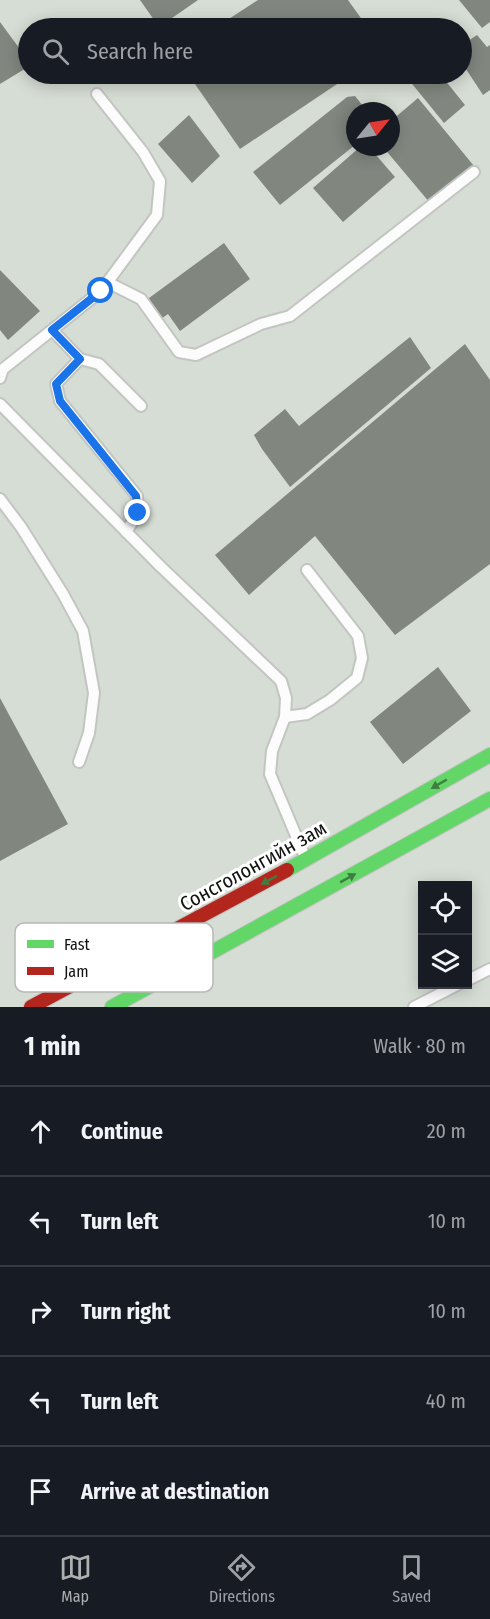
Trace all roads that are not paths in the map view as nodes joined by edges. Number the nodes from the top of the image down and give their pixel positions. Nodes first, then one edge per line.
1 (97, 94) dead end
2 (474, 172) dead end
3 (107, 282) junction
4 (52, 330) junction
5 (80, 359) junction
6 (0, 378) edge
7 (0, 404) edge
8 (141, 406) dead end
9 (0, 499) edge
10 (126, 532) junction
11 (307, 570) dead end
12 (285, 717) junction
13 (490, 755) edge
14 (79, 762) dead end
15 (490, 799) edge
16 (306, 860) junction
17 (188, 923) edge
18 (213, 951) edge
19 (490, 969) edge
20 (472, 978) edge
21 (449, 989) edge
22 (59, 992) edge
23 (139, 992) edge
24 (31, 1007) edge
25 (112, 1007) edge
26 (414, 1007) edge

1 - 3 lane
2 - 3 lane
3 - 4 lane
4 - 5 lane
4 - 6 lane
5 - 8 lane
5 - 10 lane
7 - 10 lane
9 - 14 lane
10 - 12 lane
11 - 12 lane
12 - 16 lane
13 -> 16 main road, Сонсголонгийн зам
18 -> 15 main road
16 -> 17 main road, Сонсголонгийн зам
19 - 20 lane
21 - 26 lane
22 -> 24 main road, Сонсголонгийн зам
25 -> 23 main road

